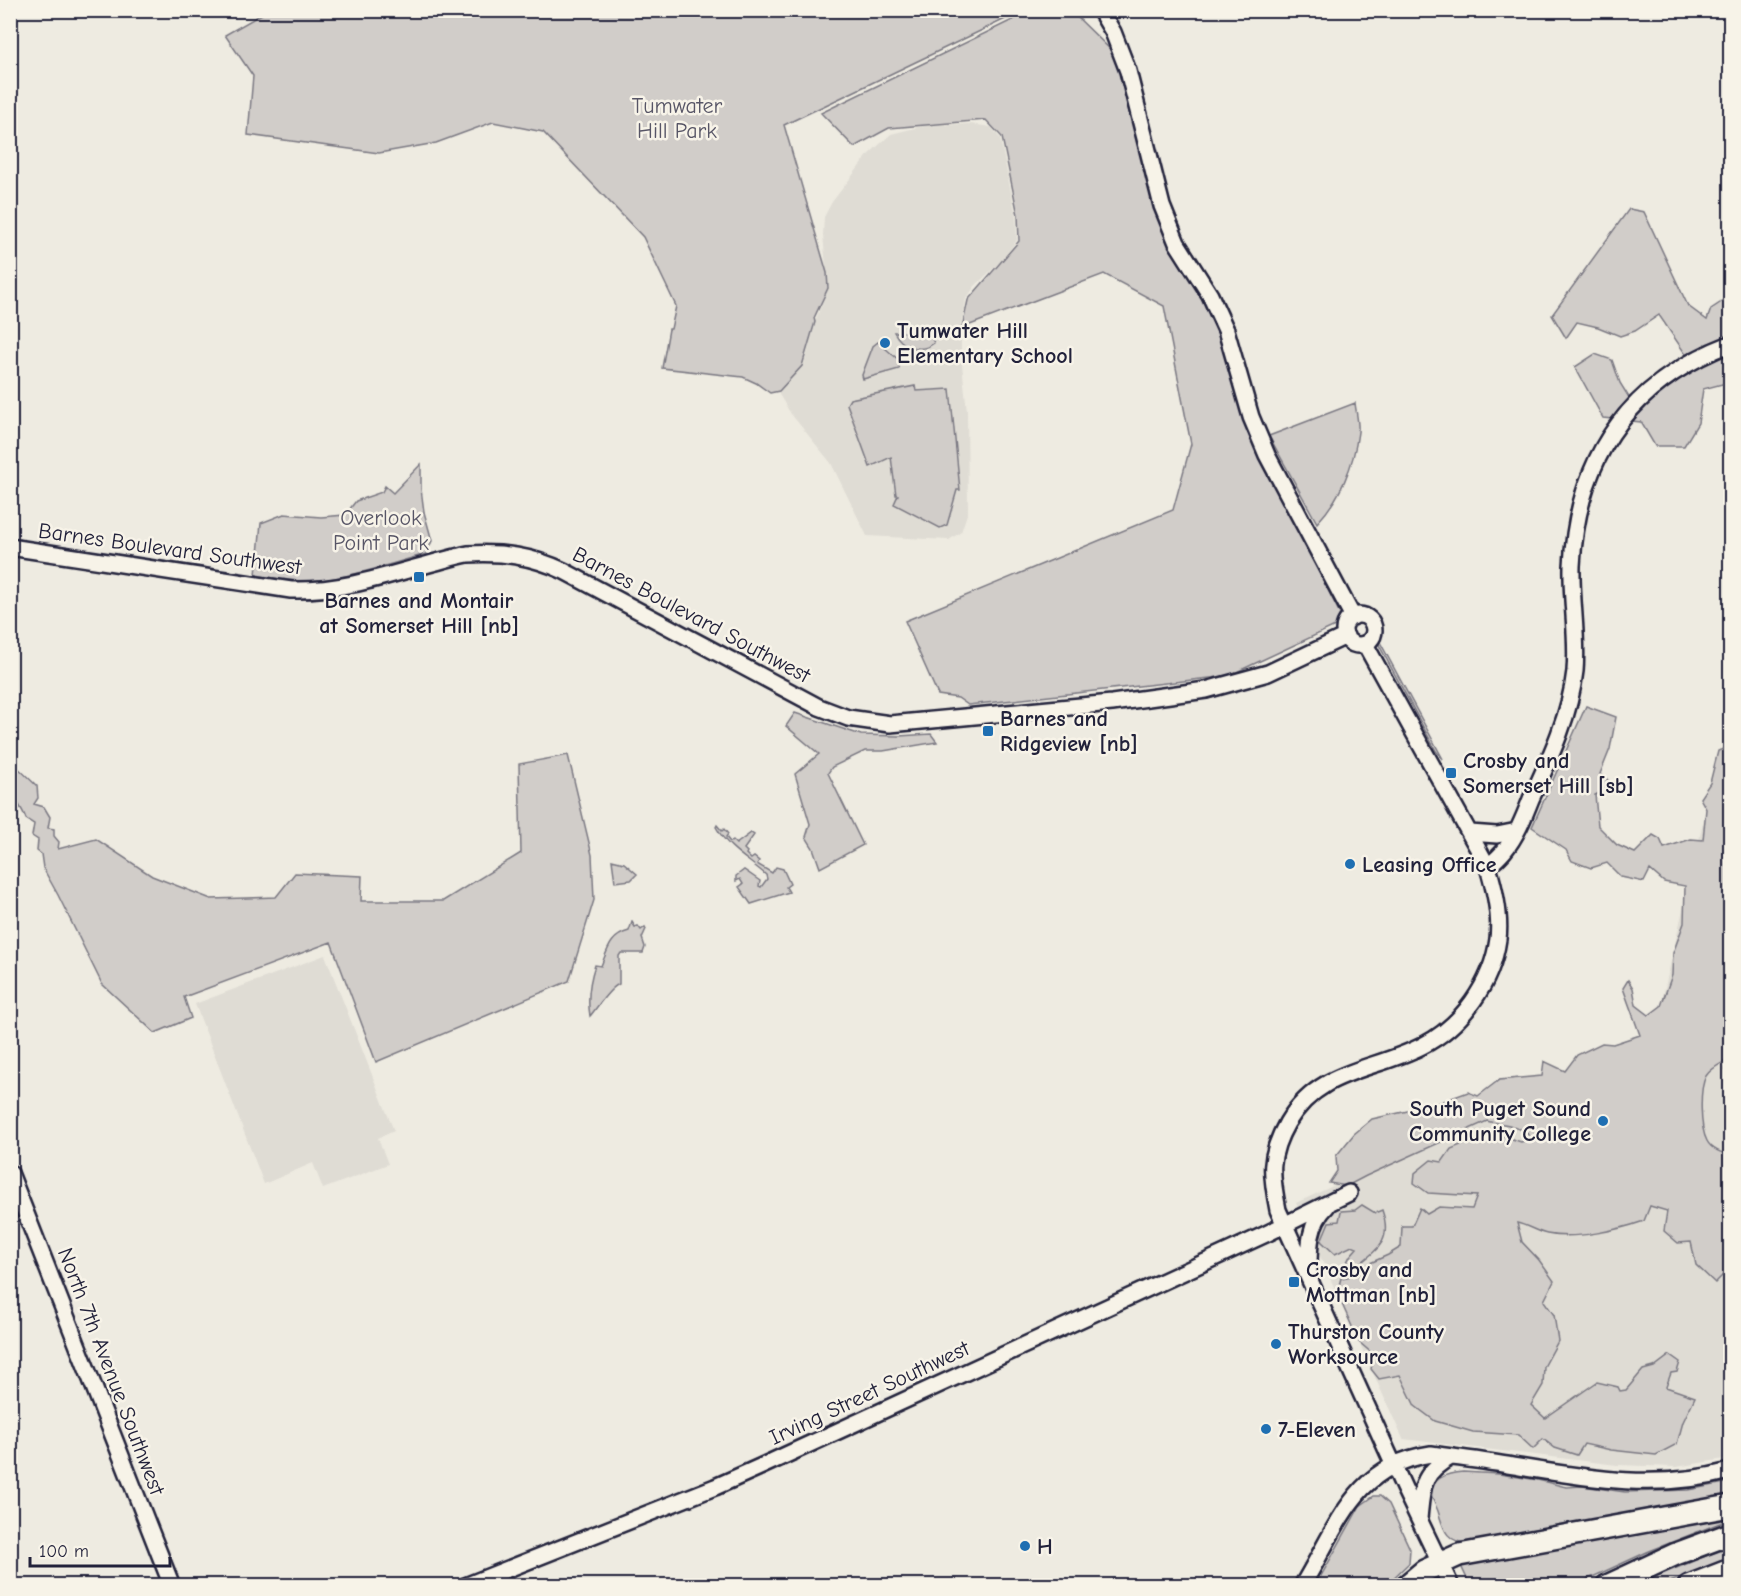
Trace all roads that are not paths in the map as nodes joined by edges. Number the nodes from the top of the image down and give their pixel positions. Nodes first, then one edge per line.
1 (1100, 10) edge
2 (1731, 344) edge
3 (10, 547) edge
4 (1353, 617) junction
5 (1346, 636) junction
6 (1365, 644) junction
7 (1517, 831) junction
8 (1470, 833) junction
9 (1488, 867) junction
10 (10, 1173) edge
11 (1349, 1193) dead end
12 (1332, 1201) junction
13 (1285, 1225) junction
14 (1309, 1279) junction
15 (1451, 1457) junction
16 (1394, 1465) junction
17 (1731, 1471) edge
18 (1731, 1506) edge
19 (1419, 1520) junction
20 (1731, 1534) edge
21 (1440, 1563) junction
22 (1731, 1570) edge
23 (172, 1586) edge
24 (465, 1586) edge
25 (1302, 1586) edge
26 (1406, 1586) edge
27 (1451, 1586) edge
28 (1607, 1586) edge
29 (1689, 1586) edge

1 - 4 street
2 - 7 street
3 - 5 street, Barnes Boulevard Southwest
4 - 5 street
4 - 6 street
5 - 6 street
6 - 8 street
7 - 8 street
7 - 9 street
8 - 9 street
9 - 13 street
10 - 23 street, North 7th Avenue Southwest
11 - 12 street, Irving Street Southwest
12 - 13 street, Irving Street Southwest
12 - 14 street
13 - 14 street
13 - 24 street, Irving Street Southwest
14 - 16 street
15 - 16 street
15 - 17 street
15 - 19 street
16 - 19 street
16 - 25 street
18 - 21 highway
19 - 21 street
20 - 28 highway
21 - 26 highway
21 - 27 street
22 - 29 highway

